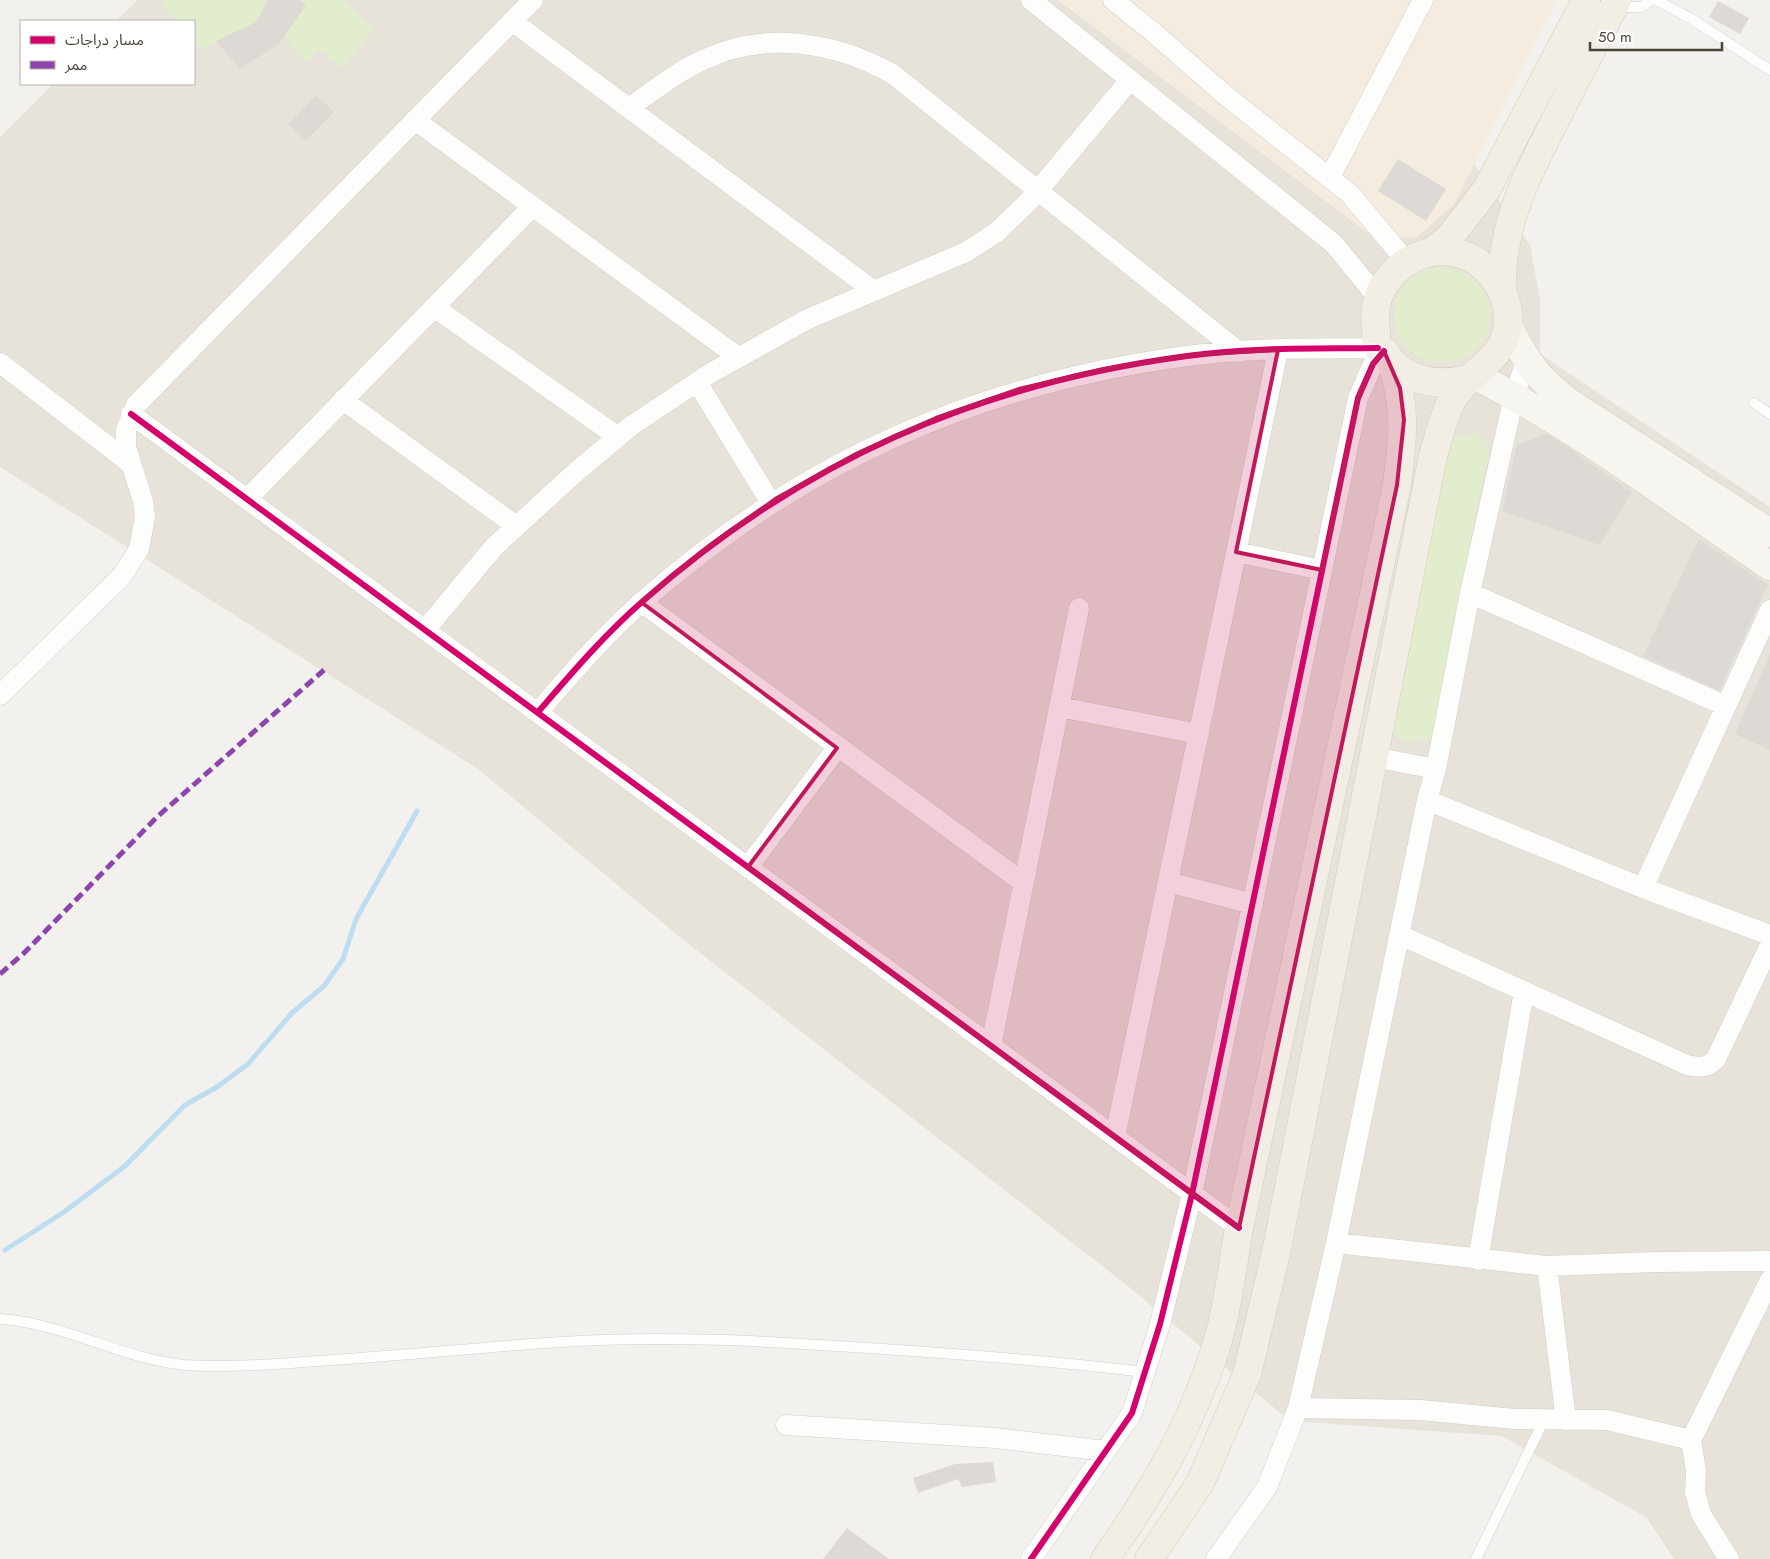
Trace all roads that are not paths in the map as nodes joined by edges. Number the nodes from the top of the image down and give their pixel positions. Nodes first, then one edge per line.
1 (533, 0) edge
2 (1031, 0) edge
3 (1113, 0) edge
4 (1423, 0) edge
5 (1586, 0) edge
6 (1651, 0) edge
7 (1656, 0) edge
8 (1610, 2) edge
9 (512, 21) junction
10 (1770, 70) edge
11 (1130, 80) junction
12 (629, 108) junction
13 (415, 120) junction
14 (1330, 177) junction
15 (1038, 190) junction
16 (533, 206) junction
17 (1431, 252) junction
18 (1406, 261) junction
19 (1502, 289) junction
20 (874, 291) junction
21 (1378, 298) junction
22 (434, 307) junction
23 (1508, 325) junction
24 (1278, 350) junction
25 (1239, 352) junction
26 (1384, 353) junction
27 (738, 358) junction
28 (1526, 362) junction
29 (0, 364) edge
30 (1471, 377) junction
31 (696, 382) junction
32 (1514, 396) junction
33 (343, 400) junction
34 (1754, 403) dead end
35 (131, 414) junction
36 (1770, 414) edge
37 (618, 437) junction
38 (130, 463) junction
39 (247, 499) junction
40 (770, 503) junction
41 (516, 526) junction
42 (1770, 533) edge
43 (1236, 552) junction
44 (1770, 566) edge
45 (1322, 570) junction
46 (1470, 593) junction
47 (641, 602) junction
48 (1079, 608) dead end
49 (1770, 610) edge
50 (425, 630) junction
51 (0, 695) edge
52 (1726, 706) junction
53 (1059, 707) junction
54 (538, 712) junction
55 (1199, 734) junction
56 (837, 748) junction
57 (1373, 757) junction
58 (1436, 769) junction
59 (1427, 800) junction
60 (748, 867) junction
61 (1168, 882) junction
62 (1024, 883) junction
63 (1643, 888) junction
64 (1253, 904) junction
65 (1770, 934) edge
66 (1400, 935) junction
67 (1770, 945) edge
68 (1524, 992) junction
69 (992, 1046) junction
70 (1114, 1137) junction
71 (1192, 1194) junction
72 (1239, 1228) junction
73 (1336, 1243) junction
74 (1478, 1260) junction
75 (1770, 1261) edge
76 (1547, 1266) junction
77 (1770, 1280) edge
78 (0, 1319) edge
79 (1145, 1372) junction
80 (1298, 1408) junction
81 (1544, 1420) junction
82 (1566, 1420) junction
83 (786, 1425) dead end
84 (1691, 1440) junction
85 (1106, 1451) junction
86 (1031, 1559) edge
87 (1105, 1559) edge
88 (1149, 1559) edge
89 (1216, 1559) edge
90 (1476, 1559) edge
91 (1729, 1559) edge

1 - 9 street
2 - 11 street
3 - 14 street
4 - 14 street
5 - 17 main road
6 - 8 lane
7 - 10 lane
8 - 19 main road
9 - 12 street
9 - 13 street
11 - 15 street
11 - 21 street
12 - 15 street
12 - 20 street
13 - 16 street
13 - 35 street
14 - 18 street
15 - 20 street
15 - 25 street
16 - 22 street
16 - 27 street
17 - 18 main road
17 - 19 main road
18 - 21 main road
19 - 23 main road
20 - 27 street
21 - 26 main road
22 - 33 street
22 - 37 street
23 - 28 main road
23 - 30 main road
24 - 25 street
24 - 26 street
24 - 43 street
25 - 40 street
26 - 30 main road
26 - 45 street
26 - 72 main road
27 - 31 street
28 - 32 street
28 - 42 main road
29 - 38 street
30 - 32 main road
30 - 57 main road
31 - 37 street
31 - 40 street
32 - 44 main road
32 - 46 street
33 - 39 street
33 - 41 street
34 - 36 lane
35 - 38 street
35 - 39 street
37 - 41 street
38 - 51 street
39 - 50 street
40 - 47 street
41 - 50 street
43 - 45 street
43 - 55 street
45 - 64 street
46 - 52 street
46 - 58 street
47 - 54 street
47 - 56 street
48 - 53 street
49 - 52 street
50 - 54 street
52 - 63 street
53 - 55 street
53 - 62 street
54 - 60 street
55 - 61 street
56 - 60 street
56 - 62 street
57 - 58 street
57 - 88 main road
58 - 59 street
59 - 63 street
59 - 66 street
60 - 69 street
61 - 64 street
61 - 70 street
62 - 69 street
63 - 65 street
64 - 71 street
66 - 68 street
66 - 73 street
67 - 68 street
68 - 74 street
69 - 70 street
70 - 71 street
71 - 72 street
71 - 79 street
72 - 87 main road
73 - 74 street
73 - 80 street
74 - 76 street
75 - 76 street
76 - 82 street
77 - 84 street
78 - 79 lane
79 - 85 street
80 - 81 street
80 - 89 street
81 - 82 street
81 - 90 lane
82 - 84 street
83 - 85 street
84 - 91 street
85 - 86 street

